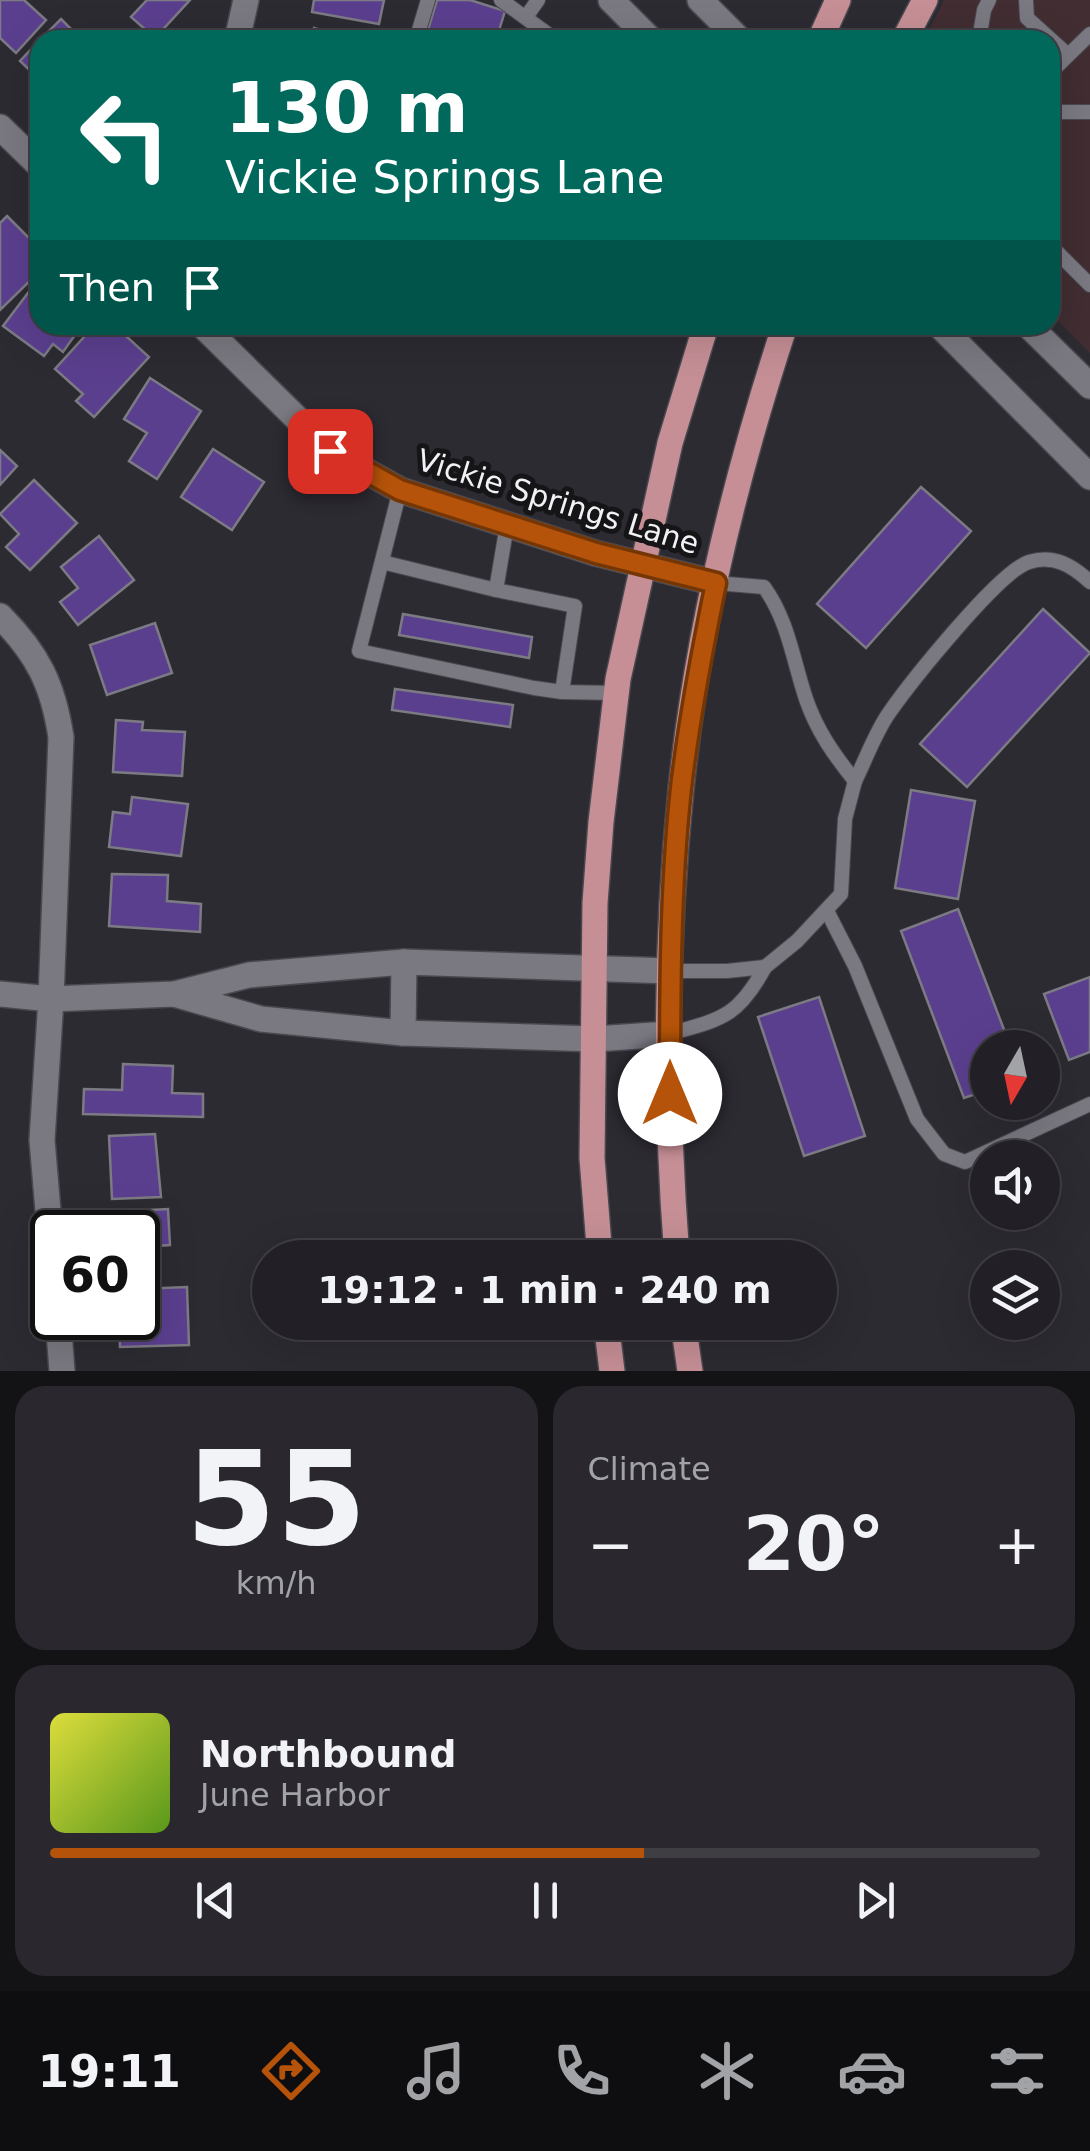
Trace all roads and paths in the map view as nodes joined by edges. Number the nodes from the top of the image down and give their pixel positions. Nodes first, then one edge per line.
1 (246, 0) edge
2 (428, 0) edge
3 (501, 0) edge
4 (538, 0) edge
5 (611, 0) edge
6 (700, 0) edge
7 (838, 0) edge
8 (925, 0) edge
9 (989, 0) edge
10 (1026, 0) edge
11 (526, 17) junction
12 (239, 30) edge
13 (419, 30) edge
14 (542, 30) edge
15 (637, 30) edge
16 (730, 30) edge
17 (824, 30) edge
18 (909, 30) edge
19 (981, 30) edge
20 (1040, 30) edge
21 (1090, 34) edge
22 (1060, 48) edge
23 (1068, 55) junction
24 (1060, 63) edge
25 (1060, 112) edge
26 (1090, 112) edge
27 (0, 127) edge
28 (30, 156) edge
29 (1060, 255) edge
30 (1090, 285) edge
31 (212, 335) edge
32 (703, 335) edge
33 (782, 335) edge
34 (948, 335) edge
35 (1038, 335) edge
36 (1090, 386) edge
37 (1090, 477) edge
38 (400, 490) junction
39 (507, 524) junction
40 (382, 562) junction
41 (643, 566) junction
42 (1090, 582) edge
43 (716, 583) junction
44 (496, 590) junction
45 (0, 616) edge
46 (562, 692) junction
47 (616, 693) junction
48 (855, 781) junction
49 (827, 911) junction
50 (404, 962) junction
51 (765, 966) junction
52 (595, 968) junction
53 (670, 971) junction
54 (0, 994) edge
55 (174, 994) junction
56 (51, 999) junction
57 (403, 1033) junction
58 (669, 1034) junction
59 (596, 1039) junction
60 (1090, 1104) edge
61 (48, 1210) edge
62 (599, 1240) edge
63 (676, 1240) edge
64 (60, 1340) edge
65 (608, 1340) edge
66 (686, 1340) edge
67 (62, 1371) edge
68 (612, 1371) edge
69 (690, 1371) edge

1 - 12 street
2 - 13 lane
3 - 11 lane
4 - 11 lane
5 - 15 street
6 - 16 street
7 - 17 main road
8 - 18 main road
9 - 19 lane
10 - 20 lane
11 - 14 lane
21 - 23 lane
22 - 23 lane
23 - 24 lane
25 - 26 lane
27 - 28 street
29 - 30 lane
31 - 38 street, Vickie Springs Lane
32 - 41 main road
33 - 43 main road
34 - 37 street
35 - 36 street
38 - 39 street, Vickie Springs Lane
38 - 40 lane
39 - 41 street, Vickie Springs Lane
39 - 44 lane
40 - 44 lane
40 - 46 lane
41 - 43 street, Vickie Springs Lane
41 - 47 main road
42 - 48 lane
43 - 48 lane
43 - 53 main road
44 - 46 lane
45 - 56 street
46 - 47 lane
47 - 52 main road
48 - 49 lane
49 - 51 lane
49 - 60 lane
50 - 52 street
50 - 55 street
50 - 57 street
51 - 53 lane
51 - 58 lane
52 - 53 street
52 - 59 main road
53 - 58 main road
54 - 56 street
55 - 56 street
55 - 57 street
56 - 61 street
57 - 59 street
58 - 59 street
58 - 63 main road
59 - 62 main road
64 - 67 street
65 - 68 main road
66 - 69 main road

